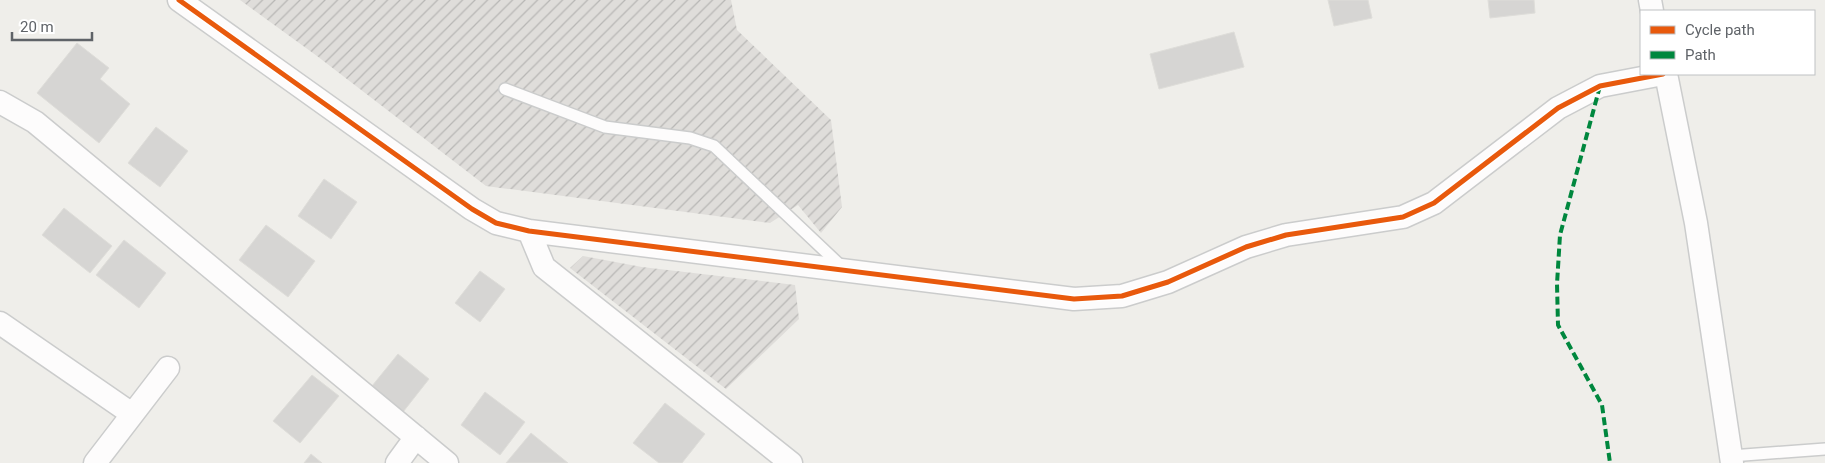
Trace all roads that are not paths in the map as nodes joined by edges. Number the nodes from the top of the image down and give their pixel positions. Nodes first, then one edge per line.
1 (179, 0) edge
2 (1660, 75) edge
3 (1665, 75) edge
4 (505, 89) dead end
5 (0, 102) edge
6 (529, 231) junction
7 (846, 270) junction
8 (0, 323) edge
9 (168, 368) dead end
10 (132, 414) junction
11 (416, 437) junction
12 (1825, 450) edge
13 (1732, 460) edge
14 (95, 463) edge
15 (397, 463) edge
16 (447, 463) edge
17 (792, 463) edge

1 - 6 street
2 - 7 street
3 - 13 street
4 - 7 lane
5 - 11 street
6 - 7 street
6 - 17 street
8 - 10 street
9 - 10 street
10 - 14 street
11 - 15 street
11 - 16 street
12 - 13 lane

